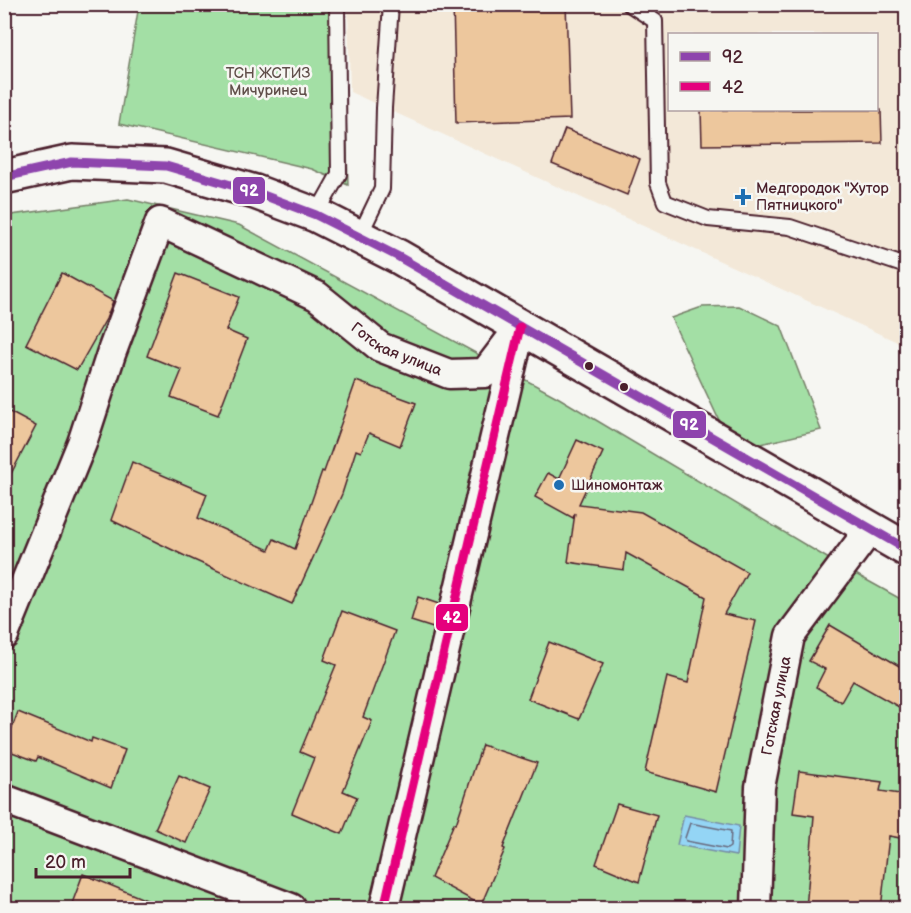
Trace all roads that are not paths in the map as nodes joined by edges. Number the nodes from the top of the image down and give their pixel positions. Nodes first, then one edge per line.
1 (337, 4) edge
2 (391, 4) edge
3 (629, 4) edge
4 (4, 177) edge
5 (316, 215) junction
6 (359, 237) junction
7 (906, 266) edge
8 (520, 327) junction
9 (870, 529) junction
10 (906, 549) edge
11 (4, 635) edge
12 (4, 799) edge
13 (291, 909) edge
14 (384, 909) edge
15 (756, 909) edge

1 - 5 lane
2 - 6 lane
3 - 7 lane
4 - 5 main road
5 - 6 main road
6 - 8 main road
8 - 9 main road
8 - 11 street, Готская улица
8 - 14 street
9 - 10 main road
9 - 15 street, Готская улица
12 - 13 street

